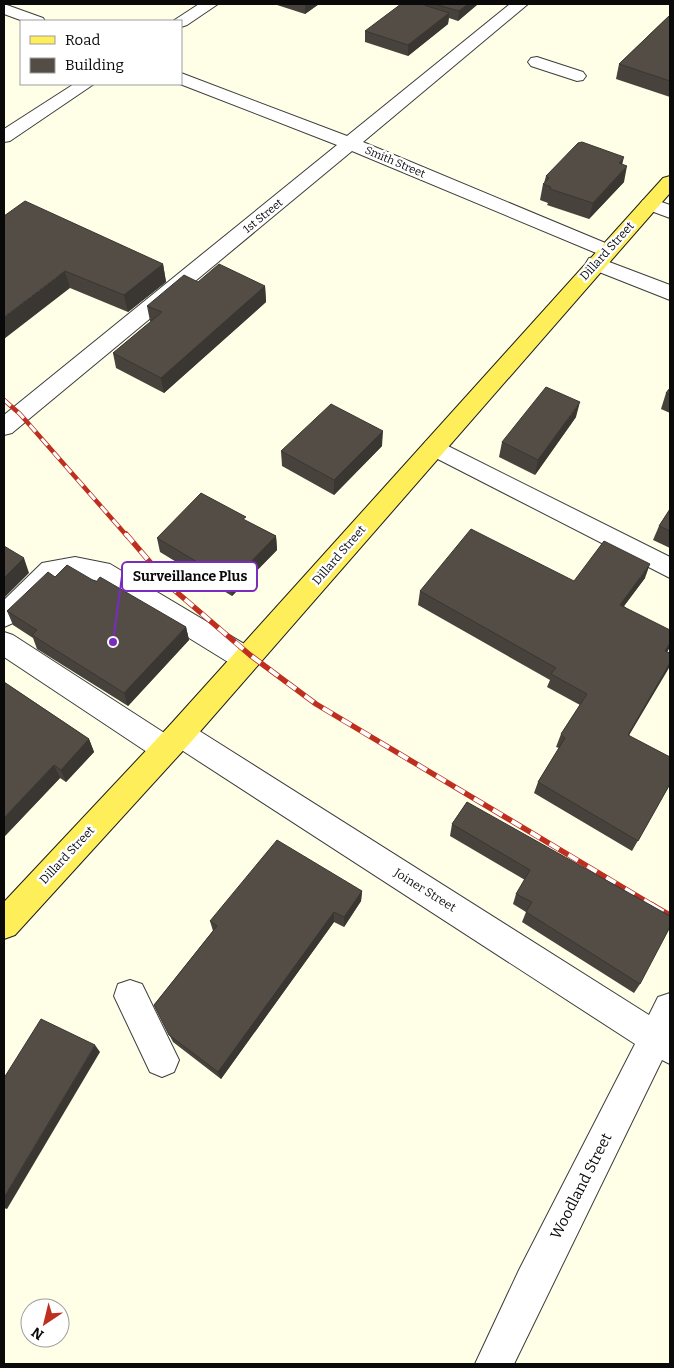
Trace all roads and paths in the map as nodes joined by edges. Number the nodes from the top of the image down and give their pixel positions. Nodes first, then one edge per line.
1 (210, 4) edge
2 (520, 4) edge
3 (4, 8) edge
4 (34, 20) edge
5 (182, 21) edge
6 (537, 62) dead end
7 (577, 76) dead end
8 (182, 78) edge
9 (83, 85) edge
10 (4, 137) edge
11 (351, 144) junction
12 (670, 182) edge
13 (660, 208) edge
14 (602, 257) junction
15 (670, 293) edge
16 (4, 427) edge
17 (434, 447) junction
18 (670, 568) edge
19 (4, 616) edge
20 (4, 643) edge
21 (246, 659) junction
22 (173, 741) junction
23 (4, 924) edge
24 (130, 996) dead end
25 (665, 1031) edge
26 (162, 1060) dead end
27 (494, 1364) edge

1 - 5 street
2 - 11 street, 1st Street
3 - 4 street
6 - 7 street
8 - 11 street, Smith Street
9 - 10 street
11 - 14 street, Smith Street
11 - 16 street, 1st Street
12 - 13 main road, Dillard Street
13 - 14 main road, Dillard Street
14 - 15 street, Smith Street
14 - 17 main road, Dillard Street
17 - 18 street
17 - 21 main road, Dillard Street
19 - 21 street
20 - 22 street, Joiner Street
21 - 22 main road, Dillard Street
22 - 23 main road, Dillard Street
22 - 25 street, Joiner Street
24 - 26 street
25 - 27 street, Woodland Street

